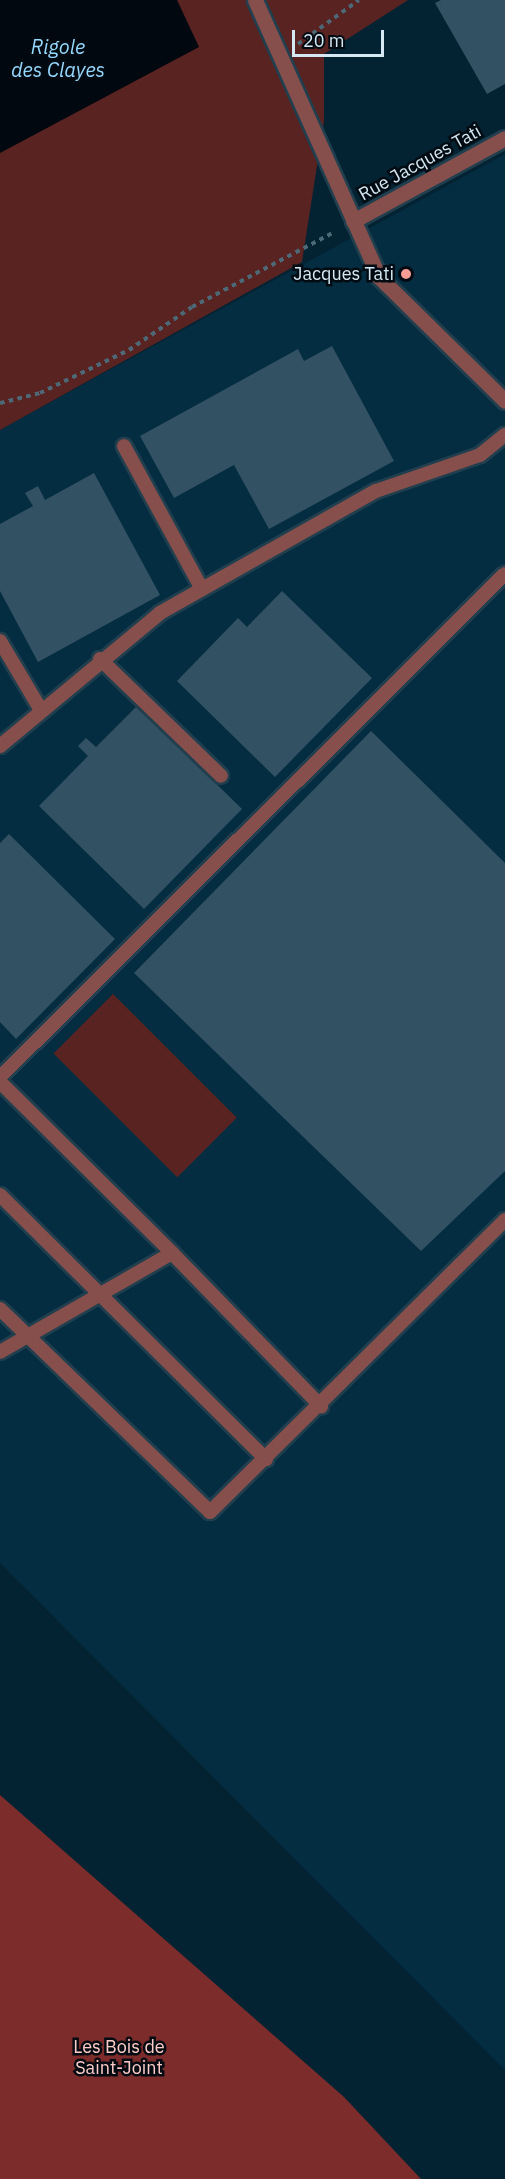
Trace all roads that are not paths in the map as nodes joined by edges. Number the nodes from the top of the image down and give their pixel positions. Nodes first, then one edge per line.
1 (255, 0) edge
2 (505, 138) edge
3 (353, 221) junction
4 (505, 401) edge
5 (505, 435) edge
6 (124, 446) dead end
7 (505, 574) edge
8 (202, 589) junction
9 (0, 641) edge
10 (100, 659) junction
11 (41, 710) junction
12 (0, 746) edge
13 (221, 776) dead end
14 (0, 1077) edge
15 (0, 1082) edge
16 (0, 1195) edge
17 (505, 1220) edge
18 (172, 1253) junction
19 (101, 1294) junction
20 (0, 1309) edge
21 (27, 1336) junction
22 (0, 1352) edge
23 (321, 1406) junction
24 (266, 1459) junction

1 - 3 street
2 - 3 street, Rue Jacques Tati
3 - 4 street
5 - 8 lane
6 - 8 lane
7 - 14 lane
8 - 10 lane
9 - 11 lane
10 - 11 lane
10 - 13 lane
11 - 12 lane
15 - 18 lane
16 - 19 lane
17 - 23 lane
18 - 19 lane
18 - 23 lane
19 - 21 lane
19 - 24 lane
20 - 21 lane
21 - 22 lane
21 - 24 lane
23 - 24 lane

